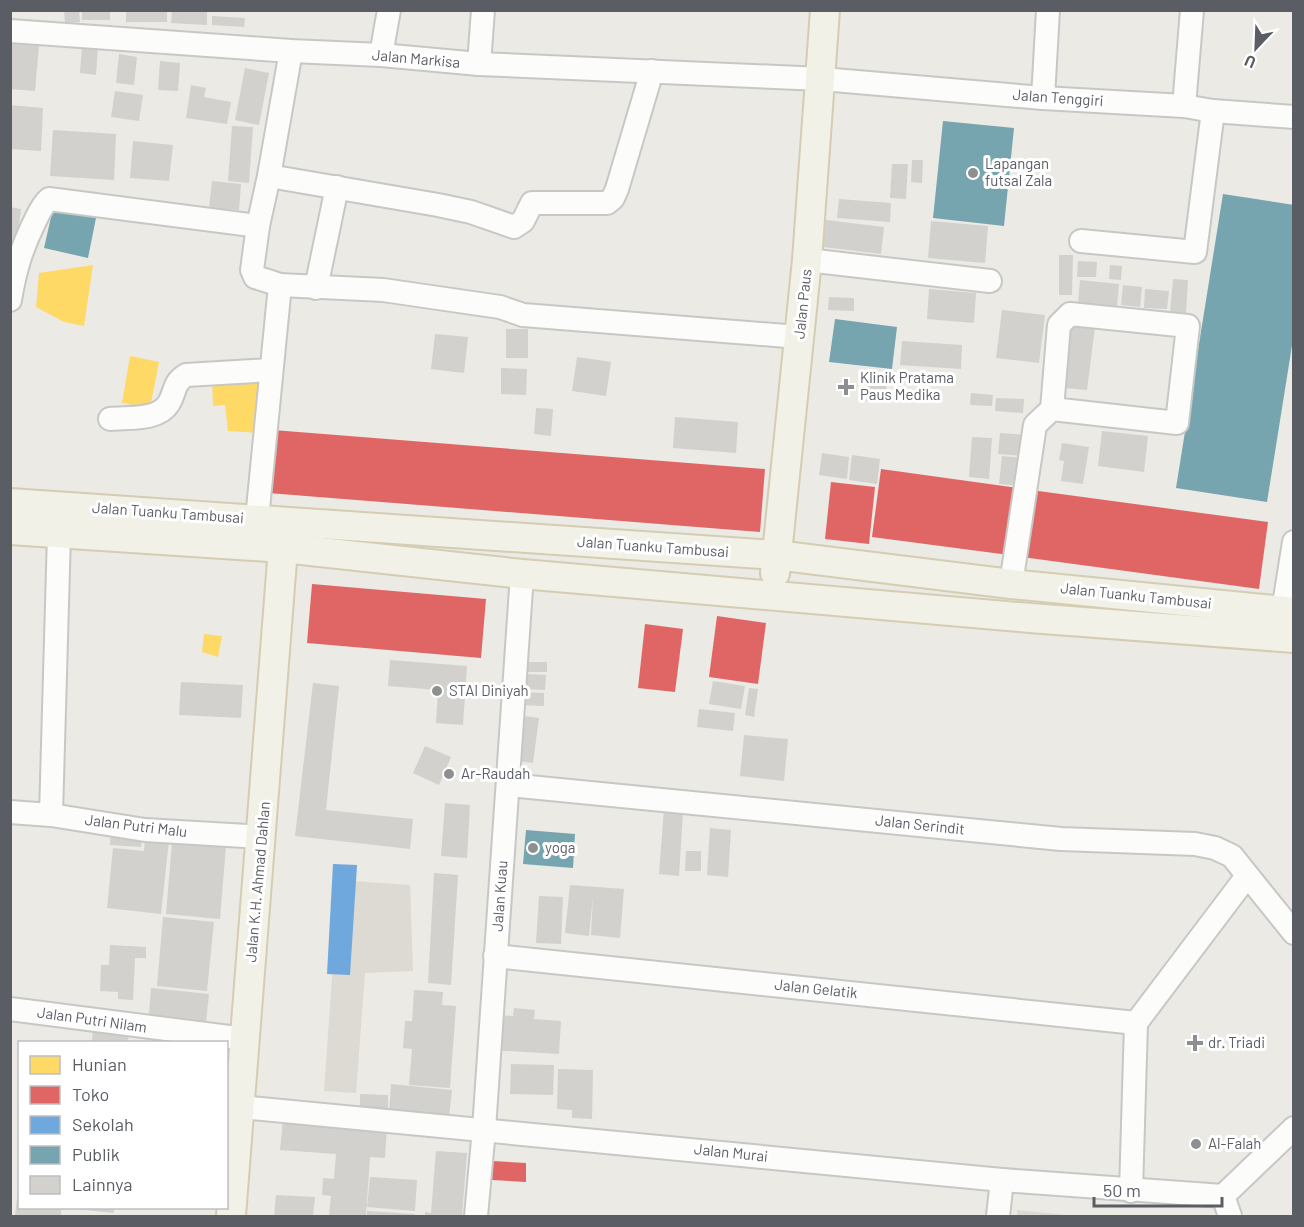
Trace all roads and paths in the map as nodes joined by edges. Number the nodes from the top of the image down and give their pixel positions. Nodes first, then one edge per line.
1 (389, 10) edge
2 (483, 10) edge
3 (825, 10) edge
4 (1048, 10) edge
5 (1192, 10) edge
6 (10, 31) edge
7 (291, 51) junction
8 (381, 55) junction
9 (479, 64) junction
10 (652, 71) junction
11 (822, 79) junction
12 (1043, 98) junction
13 (1184, 106) junction
14 (1213, 111) junction
15 (1293, 117) edge
16 (270, 176) junction
17 (337, 188) junction
18 (258, 226) junction
19 (1081, 241) dead end
20 (807, 260) junction
21 (990, 281) dead end
22 (280, 285) junction
23 (316, 288) junction
24 (10, 300) edge
25 (799, 337) junction
26 (271, 370) junction
27 (1052, 409) junction
28 (110, 418) dead end
29 (10, 503) edge
30 (257, 519) junction
31 (10, 530) edge
32 (59, 534) junction
33 (1293, 542) edge
34 (283, 548) junction
35 (776, 555) junction
36 (522, 574) junction
37 (1011, 584) junction
38 (773, 596) junction
39 (1288, 611) edge
40 (1293, 638) edge
41 (509, 785) junction
42 (10, 812) edge
43 (51, 815) junction
44 (262, 837) junction
45 (1247, 876) junction
46 (1293, 933) edge
47 (495, 956) junction
48 (10, 1009) edge
49 (1136, 1023) junction
50 (245, 1039) junction
51 (241, 1107) junction
52 (1293, 1128) edge
53 (484, 1129) junction
54 (232, 1141) edge
55 (1002, 1180) junction
56 (1131, 1191) junction
57 (1226, 1206) edge
58 (231, 1216) edge
59 (476, 1216) edge
60 (998, 1216) edge

1 - 8 street
2 - 9 street
3 - 11 main road, Jalan Paus
4 - 12 street
5 - 13 street
6 - 7 street, Jalan Markisa
7 - 8 street, Jalan Markisa
7 - 16 street
8 - 9 street, Jalan Markisa
9 - 10 street, Jalan Markisa
10 - 11 street, Jalan Markisa
10 - 17 street
11 - 12 street, Jalan Tenggiri
11 - 20 main road, Jalan Paus
12 - 13 street, Jalan Tenggiri
13 - 14 street, Jalan Tenggiri
14 - 15 street, Jalan Tenggiri
14 - 19 street
16 - 17 street
16 - 18 street
17 - 23 street
18 - 22 street
18 - 24 street
20 - 21 street
20 - 25 main road, Jalan Paus
22 - 23 street
22 - 26 street
23 - 25 street
25 - 35 main road, Jalan Paus
26 - 28 street
26 - 30 street
27 - 27 street
27 - 37 street
29 - 30 main road, Jalan Tuanku Tambusai
30 - 35 main road, Jalan Tuanku Tambusai
31 - 32 main road, Jalan Tuanku Tambusai
32 - 34 main road, Jalan Tuanku Tambusai
32 - 43 street
33 - 39 street
34 - 36 main road, Jalan Tuanku Tambusai
34 - 44 main road, Jalan K.H. Ahmad Dahlan
35 - 37 main road, Jalan Tuanku Tambusai
35 - 38 main road, Jalan Paus
36 - 38 main road, Jalan Tuanku Tambusai
36 - 41 street, Jalan Kuau
37 - 39 main road, Jalan Tuanku Tambusai
38 - 40 main road, Jalan Tuanku Tambusai
41 - 45 street, Jalan Serindit
41 - 47 street, Jalan Kuau
42 - 43 street, Jalan Putri Malu
43 - 44 street, Jalan Putri Malu
44 - 50 main road, Jalan K.H. Ahmad Dahlan
45 - 46 street, Jalan Serindit
45 - 49 street
47 - 49 street, Jalan Gelatik
47 - 53 street, Jalan Kuau
48 - 50 street, Jalan Putri Nilam
49 - 56 street
50 - 51 main road, Jalan K.H. Ahmad Dahlan
51 - 53 street, Jalan Murai
51 - 54 main road, Jalan K.H. Ahmad Dahlan
52 - 57 street
53 - 55 street, Jalan Murai
53 - 59 street, Jalan Kuau
54 - 58 main road, Jalan K.H. Ahmad Dahlan
55 - 56 street, Jalan Murai
55 - 60 street
56 - 57 street, Jalan Murai

